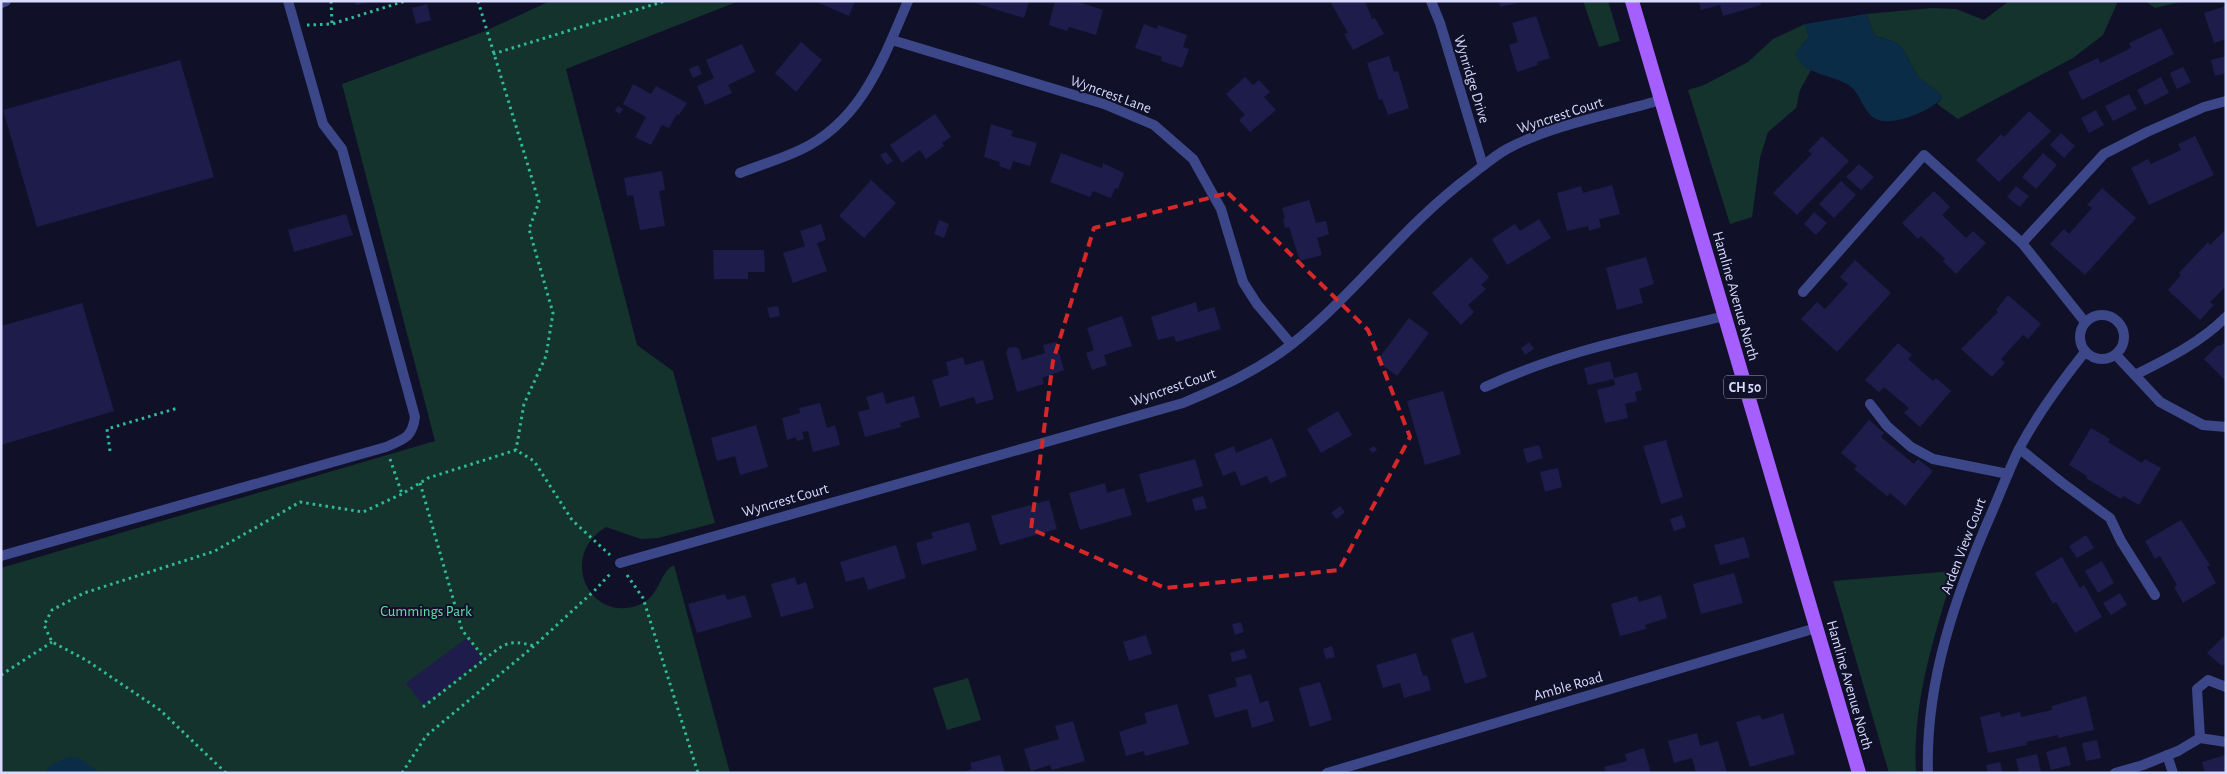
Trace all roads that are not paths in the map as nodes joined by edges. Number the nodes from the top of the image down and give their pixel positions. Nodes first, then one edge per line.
1 (6, 1) edge
2 (288, 1) edge
3 (908, 1) edge
4 (1431, 1) edge
5 (1632, 1) edge
6 (1, 3) edge
7 (892, 40) junction
8 (1661, 100) junction
9 (2226, 101) edge
10 (1483, 166) junction
11 (740, 173) dead end
12 (2022, 243) junction
13 (1803, 292) dead end
14 (1725, 316) junction
15 (2226, 317) edge
16 (2085, 322) junction
17 (1291, 344) junction
18 (2085, 352) junction
19 (2116, 354) junction
20 (2135, 375) junction
21 (1485, 388) dead end
22 (1870, 404) dead end
23 (2226, 427) edge
24 (2020, 449) junction
25 (2008, 474) junction
26 (1, 556) edge
27 (620, 563) road end
28 (2156, 595) dead end
29 (1816, 628) junction
30 (2226, 687) edge
31 (2200, 738) junction
32 (2226, 742) edge
33 (2167, 755) junction
34 (1328, 773) edge
35 (1859, 773) edge
36 (1928, 773) edge
37 (2115, 773) edge
38 (2173, 773) edge

1 - 6 street
2 - 26 street
3 - 7 street
4 - 10 street, Wynridge Drive
5 - 8 main road, Hamline Avenue North / CH 50
7 - 11 street
7 - 17 street, Wyncrest Lane
8 - 10 street, Wyncrest Court
8 - 14 main road, Hamline Avenue North / CH 50
9 - 12 street
10 - 17 street, Wyncrest Court
12 - 13 street
12 - 16 street
14 - 21 street
14 - 29 main road, Hamline Avenue North / CH 50
15 - 20 street
16 - 18 street
16 - 19 street
17 - 27 street, Wyncrest Court
18 - 19 street
18 - 24 street, Arden View Court
19 - 20 street
20 - 23 street
22 - 25 street
24 - 25 street, Arden View Court
24 - 28 street
25 - 36 street, Arden View Court
29 - 34 street, Amble Road
29 - 35 main road, Hamline Avenue North / CH 50
30 - 31 street
31 - 32 street
31 - 33 street
33 - 37 street
33 - 38 street

